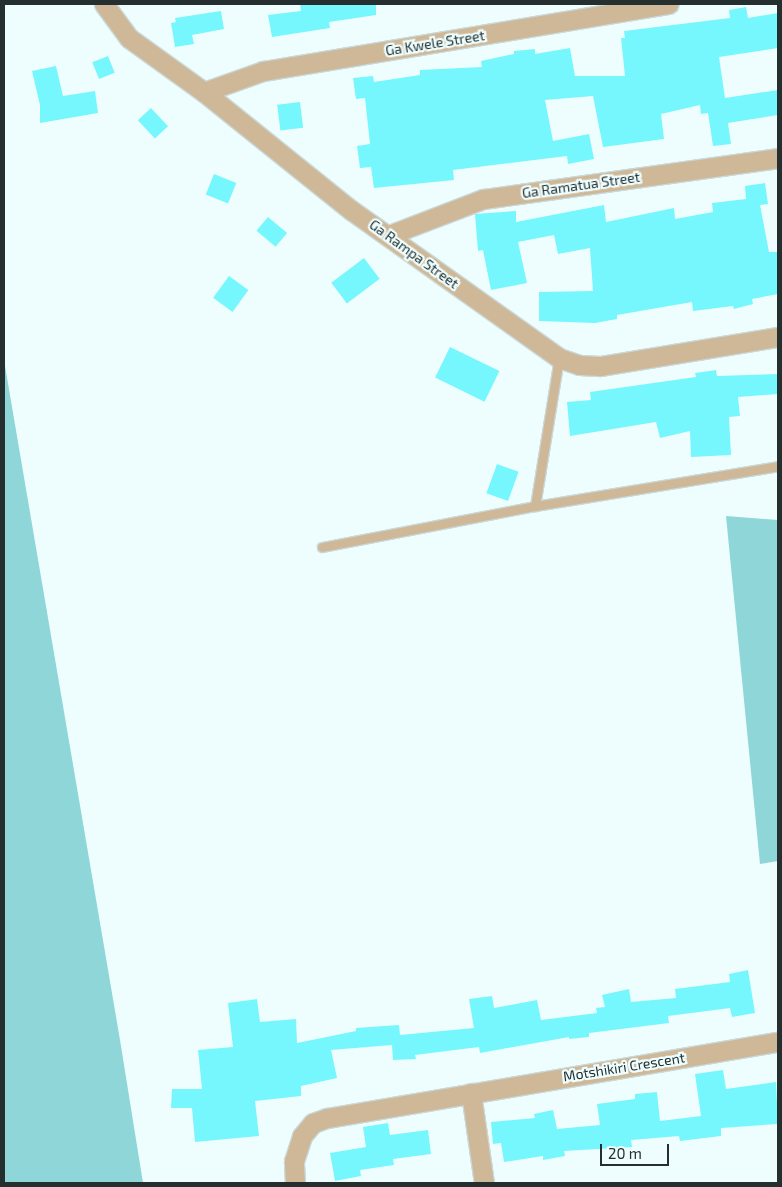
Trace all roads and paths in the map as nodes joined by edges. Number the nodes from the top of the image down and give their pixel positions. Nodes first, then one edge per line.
1 (104, 4) edge
2 (668, 4) edge
3 (204, 92) junction
4 (778, 158) edge
5 (389, 235) junction
6 (778, 337) edge
7 (559, 358) junction
8 (778, 466) edge
9 (534, 506) junction
10 (322, 547) dead end
11 (778, 1042) edge
12 (471, 1093) junction
13 (295, 1183) edge
14 (484, 1183) edge

1 - 3 street, Ga Rampa Street
2 - 3 street, Ga Kwele Street
3 - 5 street, Ga Rampa Street
4 - 5 street, Ga Ramatua Street
5 - 7 street, Ga Rampa Street
6 - 7 street, Ga Rampa Street
7 - 9 lane
8 - 9 lane
9 - 10 lane
11 - 12 street, Motshikiri Crescent
12 - 13 street, Motshikiri Crescent
12 - 14 street

